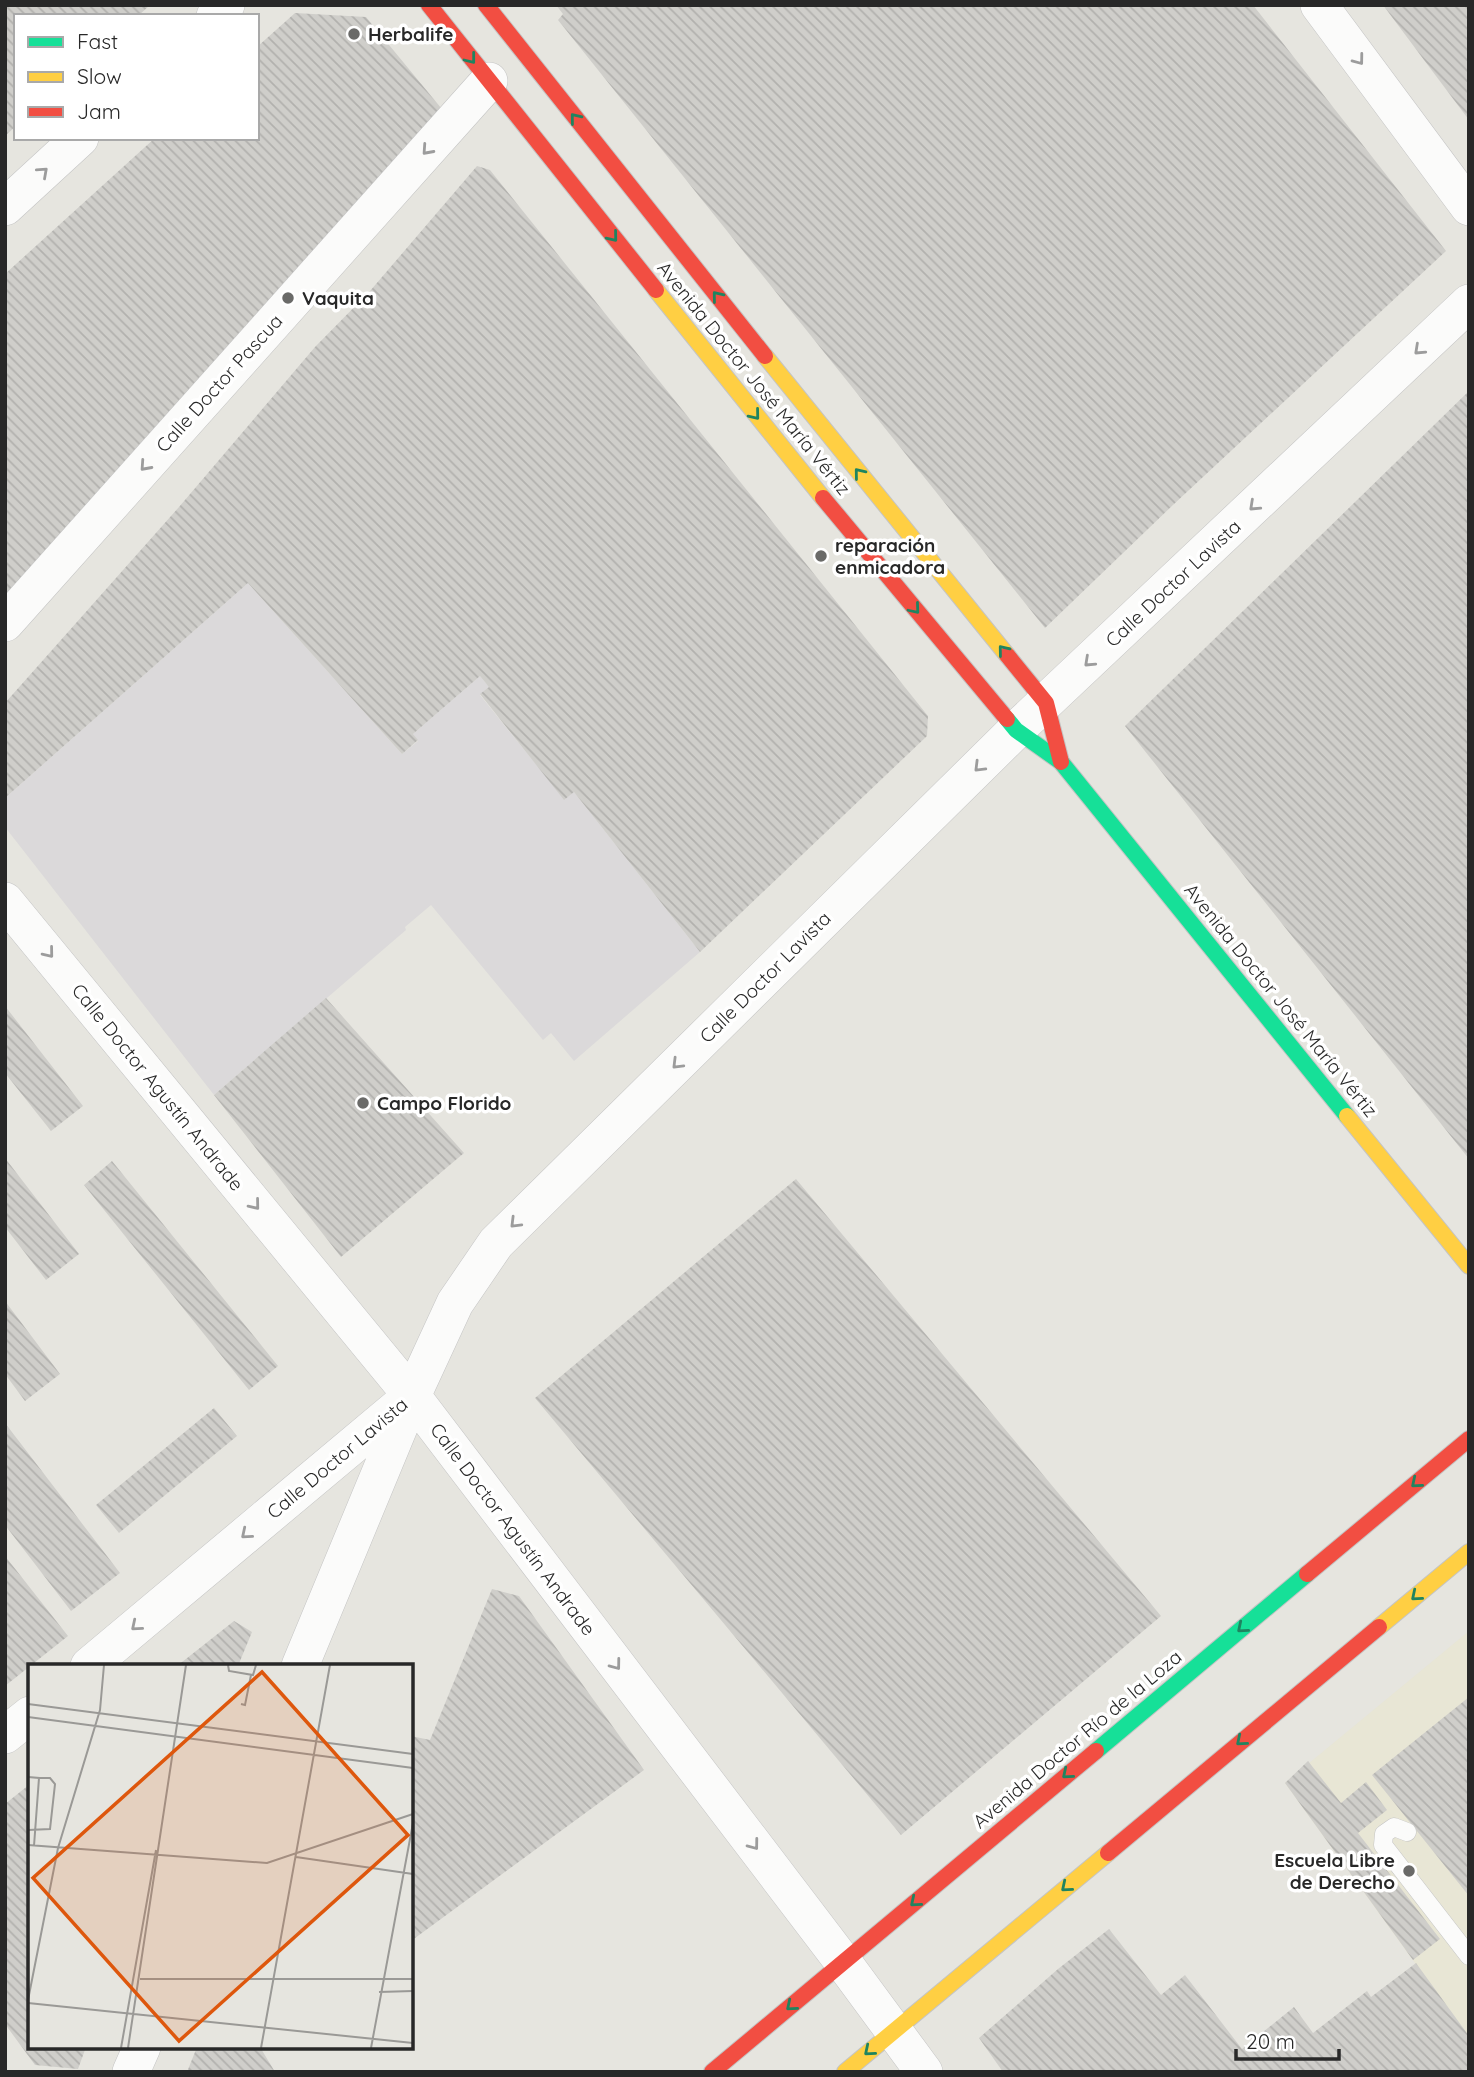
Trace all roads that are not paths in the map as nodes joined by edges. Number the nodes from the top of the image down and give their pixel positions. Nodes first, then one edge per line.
1 (429, 5) edge
2 (486, 5) edge
3 (1319, 5) edge
4 (489, 81) junction
5 (78, 140) edge
6 (1469, 206) edge
7 (5, 207) edge
8 (1469, 303) edge
9 (805, 425) junction
10 (779, 445) junction
11 (5, 623) edge
12 (1046, 703) junction
13 (1016, 730) junction
14 (1061, 762) junction
15 (5, 901) edge
16 (1469, 1266) edge
17 (412, 1396) junction
18 (1469, 1439) edge
19 (1469, 1552) edge
20 (91, 1664) edge
21 (301, 1664) edge
22 (28, 1717) edge
23 (5, 1735) edge
24 (1407, 1832) dead end
25 (1469, 1956) edge
26 (843, 1962) junction
27 (894, 2030) junction
28 (141, 2049) edge
29 (131, 2072) edge
30 (712, 2072) edge
31 (845, 2072) edge
32 (925, 2072) edge

1 -> 4 main road, Avenida Doctor José María Vértiz
9 -> 2 main road, Avenida Doctor José María Vértiz
3 -> 6 street
4 -> 10 main road, Avenida Doctor José María Vértiz
4 -> 11 street, Calle Doctor Pascua
7 -> 5 street
8 -> 12 street, Calle Doctor Lavista
9 - 10 main road
12 -> 9 main road, Avenida Doctor José María Vértiz
10 -> 13 main road, Avenida Doctor José María Vértiz
12 - 13 street, Calle Doctor Lavista
12 - 14 main road, Avenida Doctor José María Vértiz
13 - 14 main road, Avenida Doctor José María Vértiz
13 -> 17 street, Calle Doctor Lavista
14 - 16 main road, Avenida Doctor José María Vértiz
15 -> 17 street, Calle Doctor Agustín Andrade
17 -> 20 street, Calle Doctor Lavista
17 - 21 street
17 -> 26 street, Calle Doctor Agustín Andrade
18 -> 26 main road, Avenida Doctor Río de la Loza
19 -> 27 main road
22 - 23 street
24 - 25 lane
26 - 27 street, Calle Doctor Agustín Andrade
26 -> 30 main road, Avenida Doctor Río de la Loza
27 -> 31 main road
27 - 32 street, Calle Doctor Agustín Andrade
28 - 29 street

